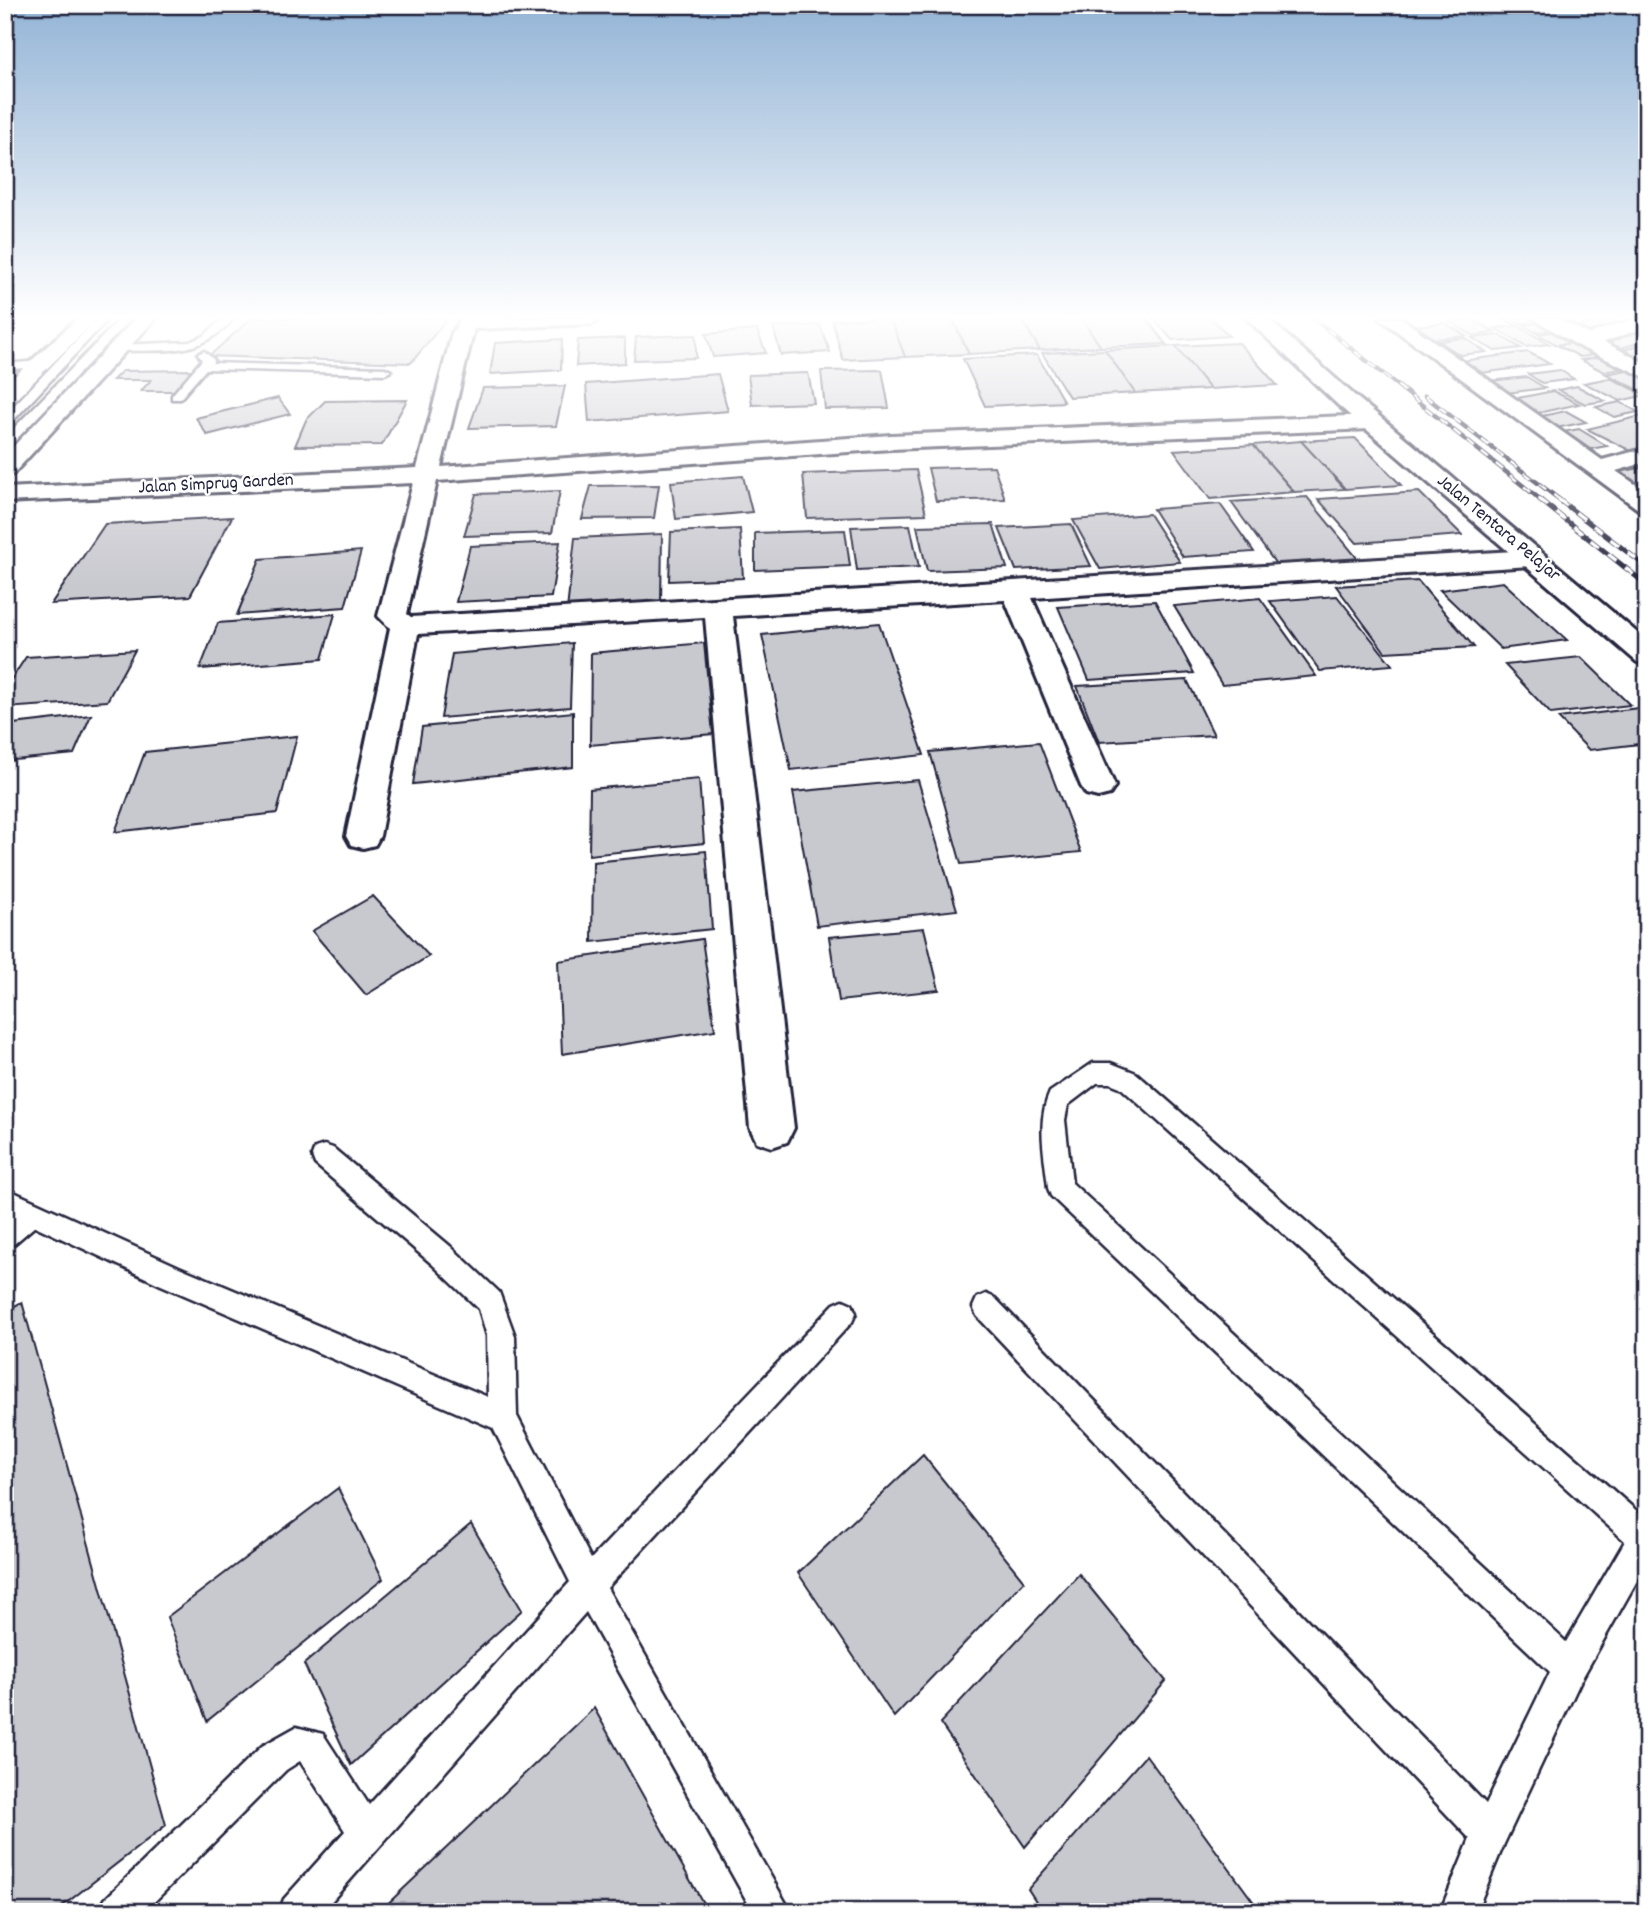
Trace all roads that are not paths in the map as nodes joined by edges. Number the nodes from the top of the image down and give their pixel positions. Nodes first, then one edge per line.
1 (19, 407) edge
2 (40, 407) edge
3 (64, 407) edge
4 (444, 407) edge
5 (1354, 407) edge
6 (1513, 407) edge
7 (1042, 414) dead end
8 (5, 422) edge
9 (1371, 422) junction
10 (991, 427) junction
11 (889, 432) junction
12 (694, 434) dead end
13 (5, 444) edge
14 (461, 448) dead end
15 (433, 450) junction
16 (406, 451) dead end
17 (1647, 455) edge
18 (1597, 468) junction
19 (88, 469) dead end
20 (5, 472) edge
21 (427, 475) junction
22 (5, 495) edge
23 (1647, 504) edge
24 (1531, 558) junction
25 (1015, 591) junction
26 (718, 607) junction
27 (405, 626) junction
28 (1647, 656) edge
29 (1098, 786) dead end
30 (363, 836) dead end
31 (772, 1128) dead end
32 (324, 1156) dead end
33 (5, 1200) edge
34 (32, 1213) junction
35 (5, 1235) edge
36 (986, 1307) dead end
37 (843, 1313) dead end
38 (503, 1418) junction
39 (1645, 1539) edge
40 (588, 1586) junction
41 (1569, 1668) junction
42 (367, 1833) junction
43 (1490, 1834) junction
44 (118, 1912) edge
45 (297, 1912) edge
46 (773, 1912) edge
47 (1458, 1912) edge

1 - 8 lane
2 - 13 lane
3 - 20 main road
4 - 15 main road
5 - 9 main road, Jalan Tentara Pelajar
6 - 18 main road
7 - 10 main road, Jalan Simprug Garden
9 - 10 main road, Jalan Simprug Garden
9 - 24 main road, Jalan Tentara Pelajar
10 - 11 main road, Jalan Simprug Garden
11 - 12 main road, Jalan Simprug Garden
11 - 21 main road, Jalan Simprug Garden
14 - 15 main road
15 - 16 main road
15 - 21 main road
17 - 18 main road
18 - 23 main road
19 - 20 main road
21 - 22 main road, Jalan Simprug Garden
21 - 27 main road
24 - 25 main road
24 - 28 main road, Jalan Tentara Pelajar
25 - 26 main road
25 - 29 main road
26 - 27 main road
26 - 31 main road
27 - 30 main road
32 - 38 lane
33 - 34 lane
34 - 35 lane
34 - 38 lane
36 - 43 lane
37 - 40 lane
38 - 40 lane
39 - 41 lane
39 - 41 lane
40 - 42 lane
40 - 46 lane
41 - 43 lane
42 - 44 lane
42 - 45 lane
43 - 47 lane

